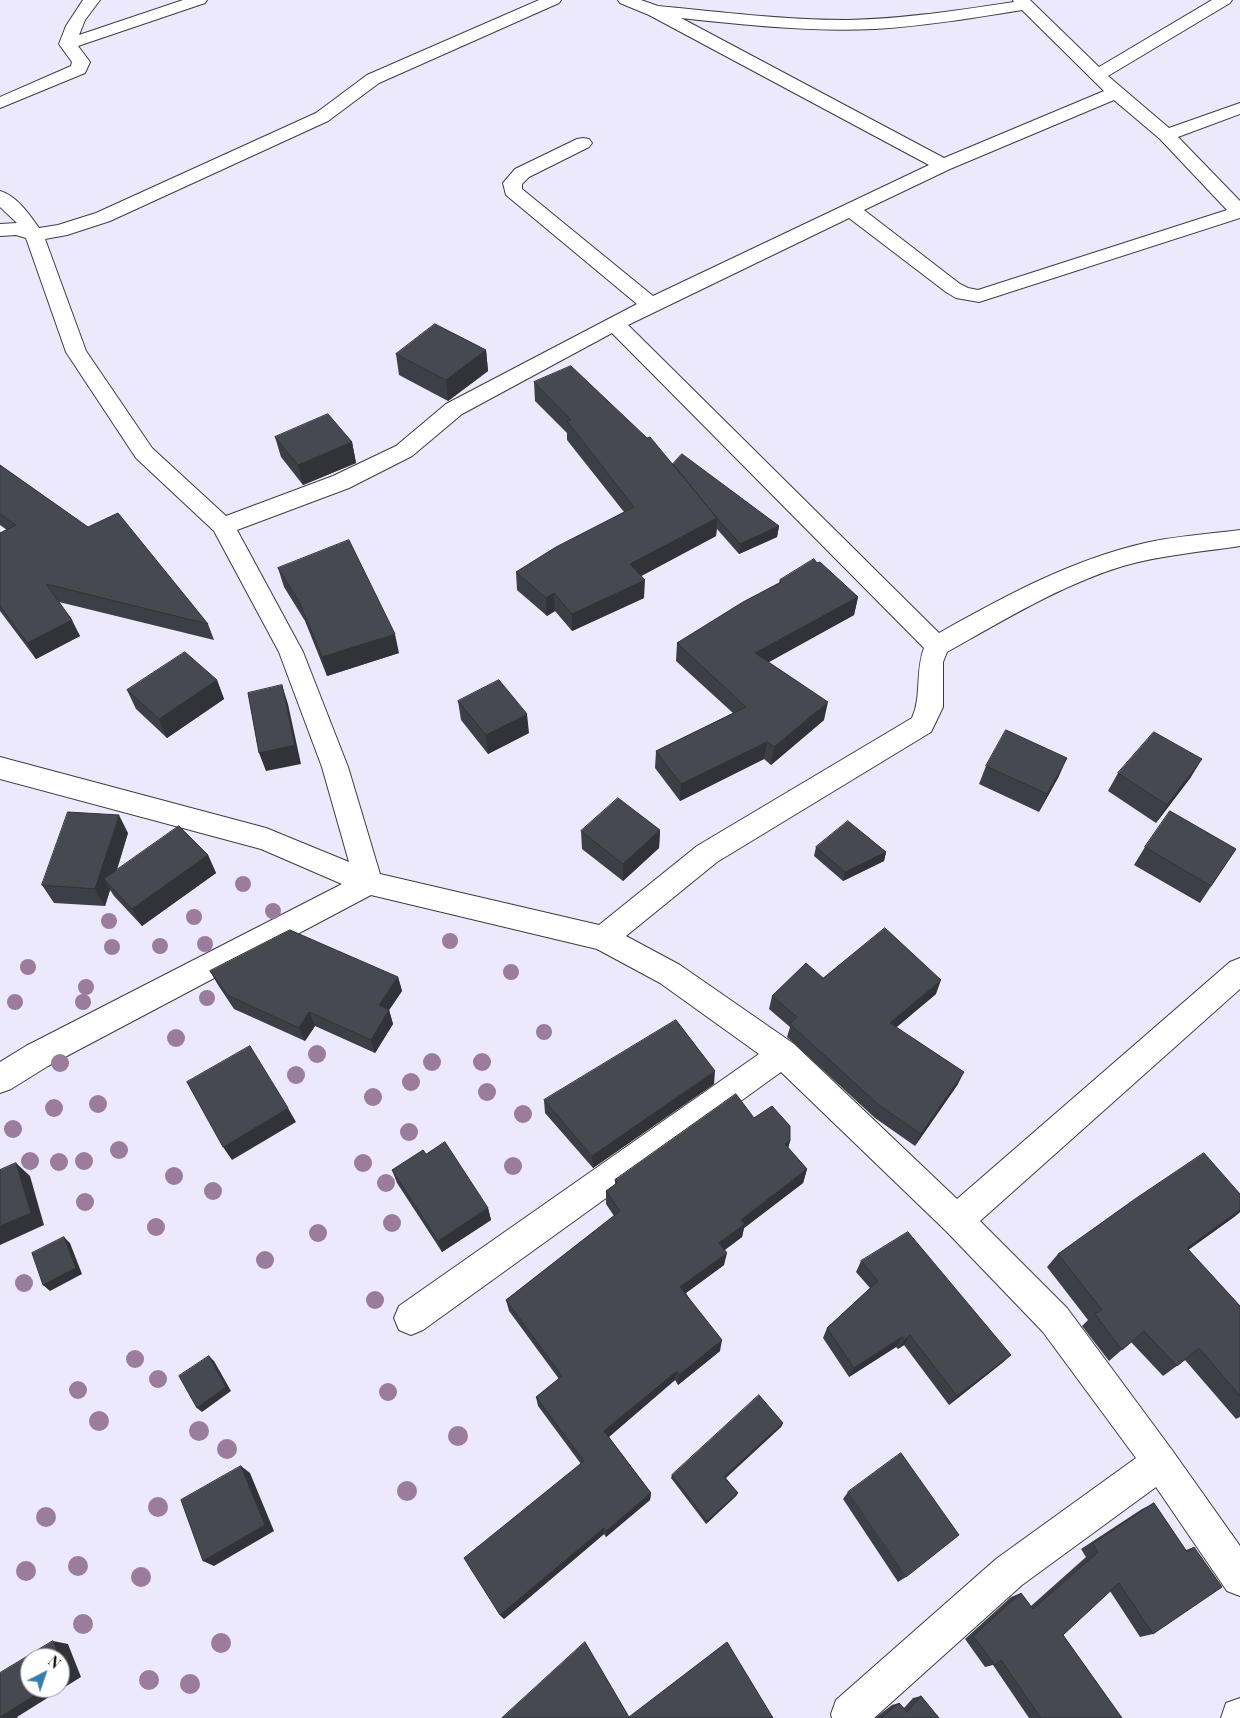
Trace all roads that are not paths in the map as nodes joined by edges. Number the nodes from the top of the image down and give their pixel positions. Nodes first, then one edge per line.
1 (92, 0) edge
2 (199, 0) edge
3 (553, 0) edge
4 (626, 0) edge
5 (1224, 0) edge
6 (1023, 2) edge
7 (655, 11) junction
8 (68, 44) junction
9 (1097, 75) junction
10 (1116, 94) junction
11 (0, 103) edge
12 (1240, 108) edge
13 (1166, 135) junction
14 (583, 143) dead end
15 (943, 164) junction
16 (0, 197) edge
17 (850, 208) junction
18 (1240, 212) edge
19 (0, 230) edge
20 (34, 234) junction
21 (651, 305) junction
22 (614, 323) junction
23 (223, 526) junction
24 (1240, 538) edge
25 (937, 646) junction
26 (0, 768) edge
27 (369, 883) junction
28 (604, 938) junction
29 (1240, 971) edge
30 (783, 1054) junction
31 (0, 1078) edge
32 (957, 1220) junction
33 (411, 1318) dead end
34 (1160, 1462) junction
35 (1240, 1578) edge
36 (850, 1714) dead end

1 - 8 street
2 - 8 street
3 - 20 street
4 - 7 street
5 - 9 street
6 - 7 street
6 - 9 street
7 - 15 street
8 - 11 street
9 - 10 street
10 - 13 street
10 - 15 street
12 - 13 street
13 - 18 street
14 - 21 street
15 - 17 street
16 - 20 street
17 - 18 street
17 - 21 street
19 - 20 street
20 - 23 street
21 - 22 street
22 - 23 street
22 - 25 street
23 - 27 street
24 - 25 street
25 - 28 street
26 - 27 street
27 - 28 street
27 - 31 street
28 - 30 street
29 - 32 street
30 - 32 street
30 - 33 street
32 - 34 street
34 - 35 street
34 - 36 street

